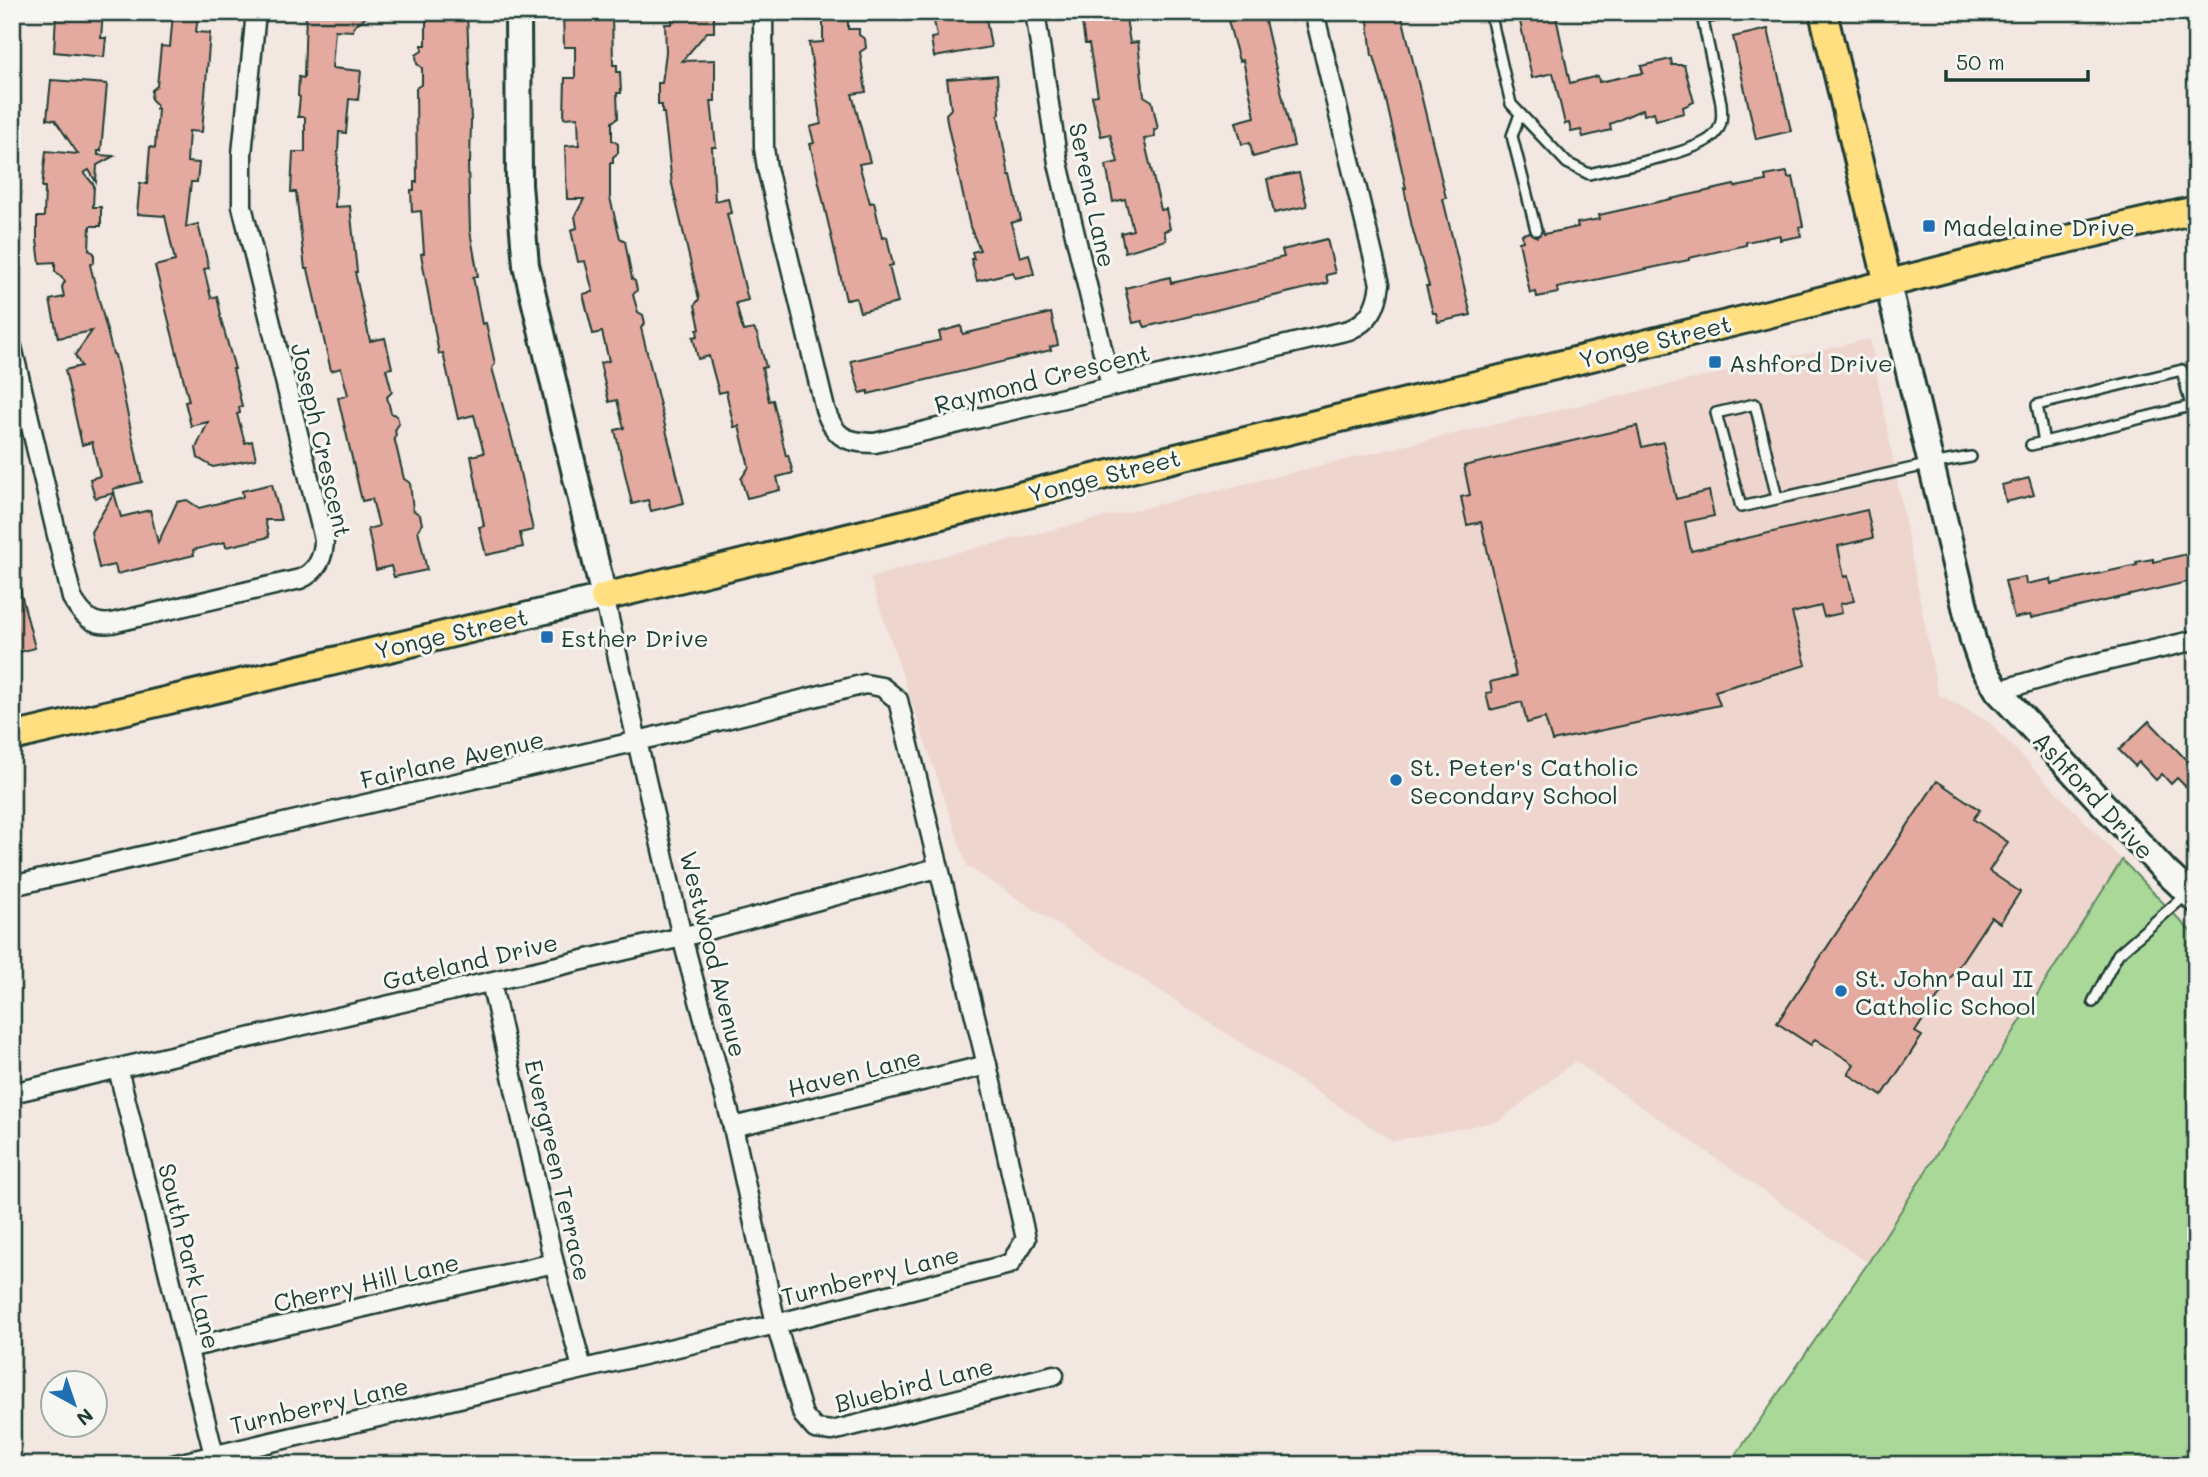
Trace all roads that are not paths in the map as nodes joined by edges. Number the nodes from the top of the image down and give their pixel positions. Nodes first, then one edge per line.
1 (256, 12) edge
2 (518, 12) edge
3 (763, 12) edge
4 (1035, 12) edge
5 (1314, 12) edge
6 (1490, 12) edge
7 (1732, 12) edge
8 (1823, 12) edge
9 (1701, 16) edge
10 (1520, 114) junction
11 (2196, 210) edge
12 (1536, 230) dead end
13 (1888, 284) junction
14 (12, 347) edge
15 (1111, 386) junction
16 (2044, 442) junction
17 (2031, 445) dead end
18 (1971, 457) dead end
19 (1931, 464) junction
20 (1777, 498) junction
21 (604, 597) junction
22 (512, 619) joint
23 (2196, 640) edge
24 (1998, 691) junction
25 (898, 700) joint
26 (12, 737) edge
27 (638, 741) junction
28 (937, 868) junction
29 (12, 886) edge
30 (2192, 897) edge
31 (682, 937) junction
32 (491, 982) junction
33 (2093, 1002) dead end
34 (987, 1065) junction
35 (118, 1069) junction
36 (12, 1093) edge
37 (733, 1127) junction
38 (554, 1263) junction
39 (776, 1324) junction
40 (188, 1348) junction
41 (582, 1368) junction
42 (1054, 1375) dead end
43 (214, 1455) junction
44 (173, 1465) edge

1 - 14 street, Joseph Crescent
2 - 21 main road
3 - 15 street, Raymond Crescent
4 - 15 street, Serena Lane
5 - 15 street, Raymond Crescent
6 - 10 lane
7 - 9 lane
8 - 13 main road
9 - 10 lane
10 - 12 lane
11 - 13 main road, Yonge Street
13 - 19 main road, Ashford Drive
13 - 21 main road, Yonge Street
16 - 16 lane
16 - 17 lane
18 - 19 lane
19 - 20 lane
19 - 24 main road, Ashford Drive
20 - 20 lane
21 - 22 main road, Yonge Street
21 - 27 street, Westwood Avenue
22 - 26 main road, Yonge Street
23 - 24 street
24 - 30 main road, Ashford Drive
25 - 27 street, Fairlane Avenue
25 - 28 street, Turnberry Lane
27 - 29 street, Fairlane Avenue
27 - 31 street, Westwood Avenue
28 - 31 street, Gateland Drive
28 - 34 street, Turnberry Lane
30 - 33 lane
31 - 32 street, Gateland Drive
31 - 37 street, Westwood Avenue
32 - 35 street, Gateland Drive
32 - 38 street, Evergreen Terrace
34 - 37 street, Haven Lane
34 - 39 street, Turnberry Lane
35 - 36 street, Gateland Drive
35 - 40 street, South Park Lane
37 - 39 street, Westwood Avenue
38 - 40 street, Cherry Hill Lane
38 - 41 street, Evergreen Terrace
39 - 41 street, Turnberry Lane
39 - 42 street, Bluebird Lane
40 - 43 street, South Park Lane
41 - 43 street, Turnberry Lane
43 - 44 street, Turnberry Lane

